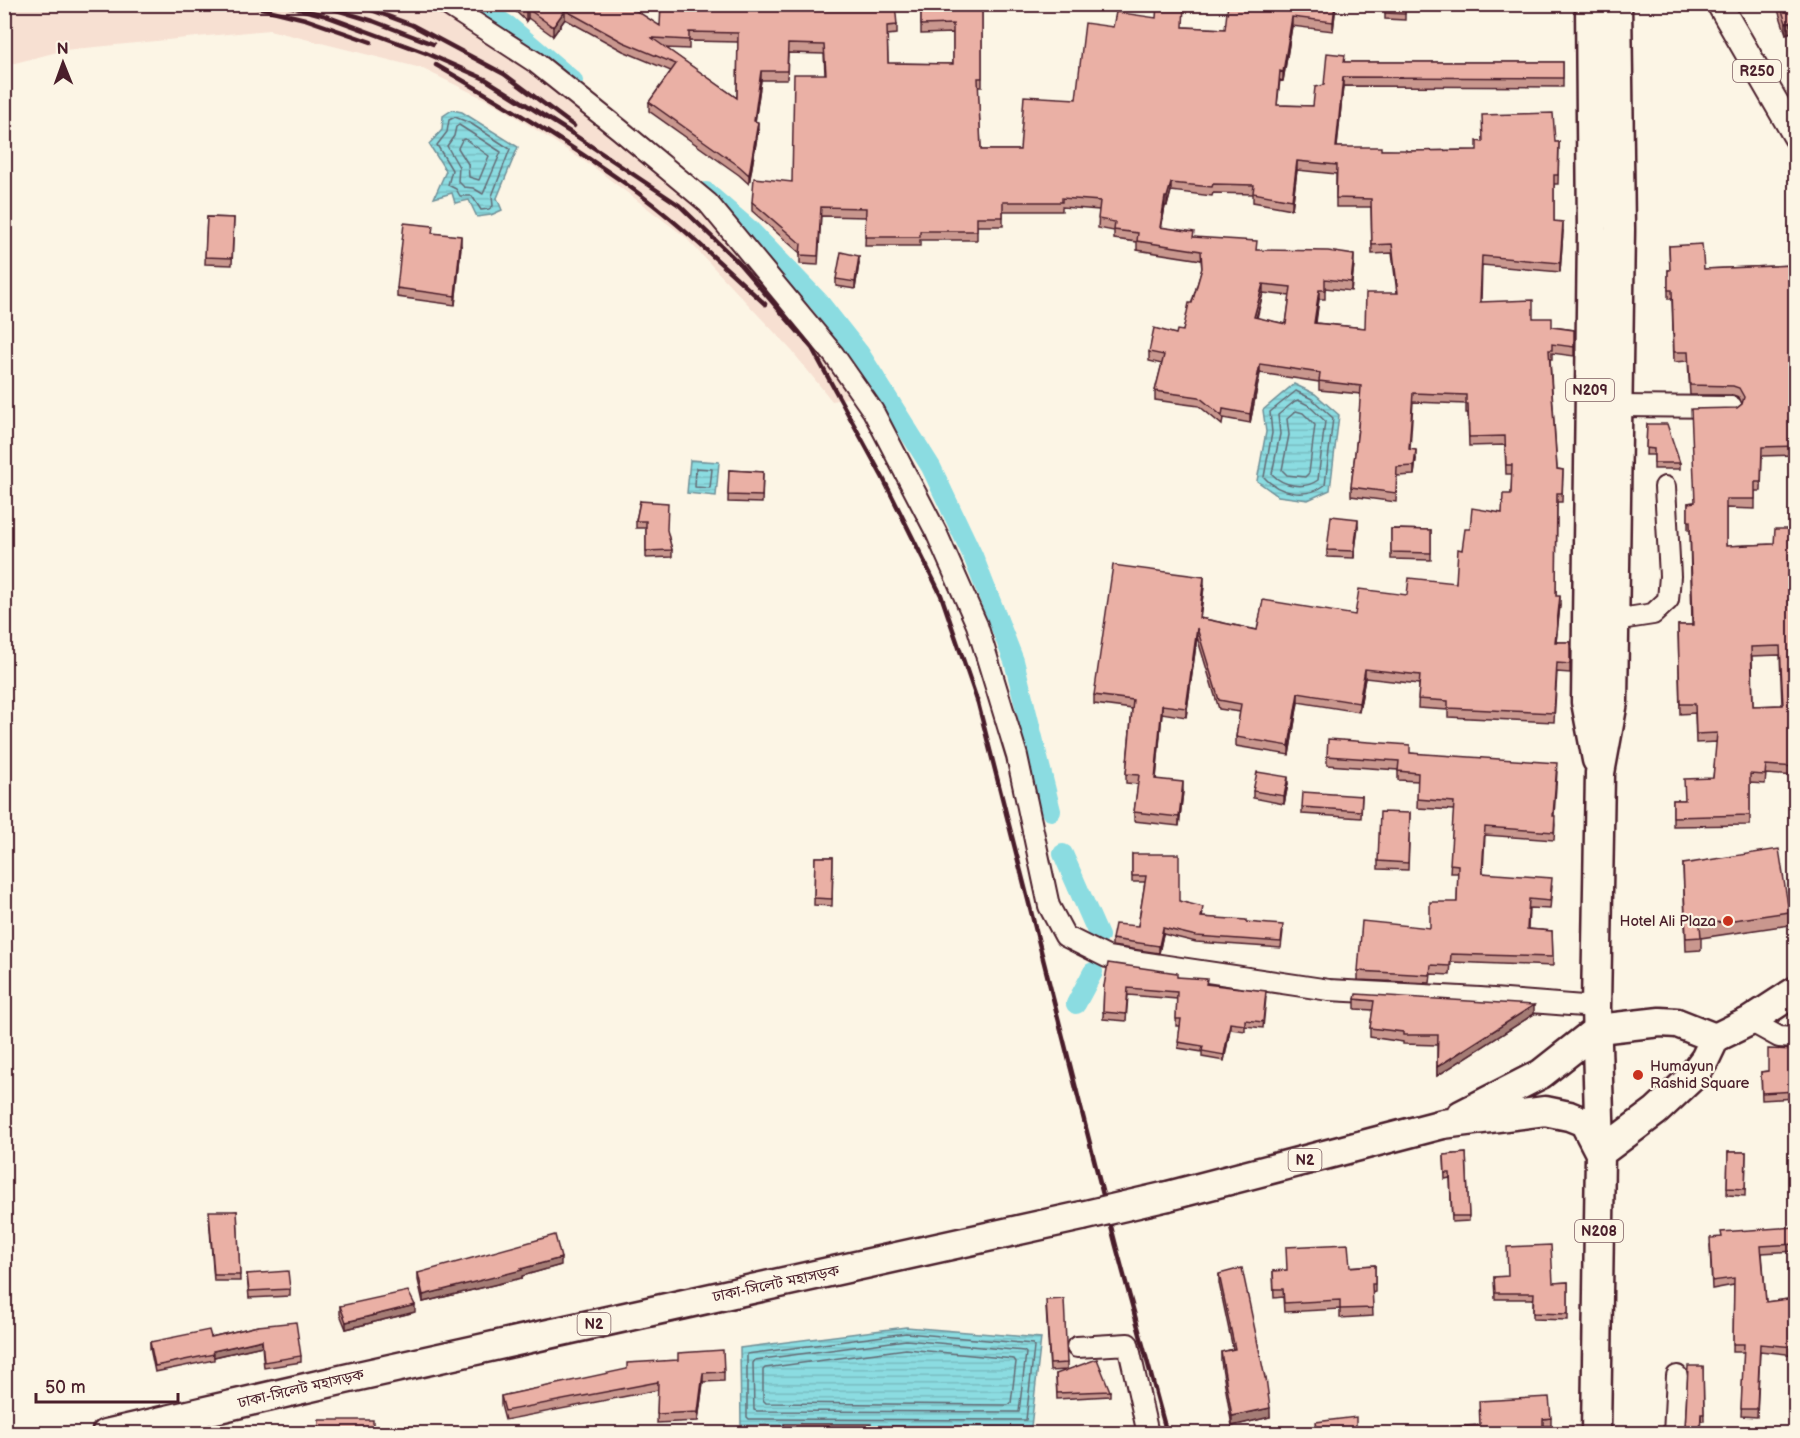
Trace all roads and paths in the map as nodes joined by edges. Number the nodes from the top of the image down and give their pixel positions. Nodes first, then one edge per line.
1 (446, 4) edge
2 (1590, 4) edge
3 (1617, 4) edge
4 (1719, 4) edge
5 (1796, 137) edge
6 (1617, 406) junction
7 (1732, 407) edge
8 (1665, 487) dead end
9 (1614, 620) junction
10 (1600, 773) junction
11 (1796, 990) edge
12 (1597, 1018) junction
13 (1750, 1021) junction
14 (1715, 1038) junction
15 (1796, 1038) edge
16 (1443, 1124) junction
17 (1600, 1154) junction
18 (1077, 1347) dead end
19 (1677, 1376) dead end
20 (138, 1430) edge
21 (106, 1434) edge
22 (1148, 1434) edge
23 (1596, 1434) edge
24 (1674, 1434) edge

1 - 12 street
2 - 10 highway, N209
3 - 6 highway, N209
4 - 5 main road, R250
6 - 7 street
6 - 9 highway, N209
8 - 9 street
9 - 10 highway, N209
10 - 12 highway, N209
11 - 13 highway
12 - 14 highway
12 - 16 highway, ঢাকা-সিলেট মহাসড়ক / N2
12 - 17 highway, N208
13 - 14 highway
13 - 15 street
14 - 17 highway
16 - 17 highway, ঢাকা-সিলেট মহাসড়ক / N2
16 - 20 highway, ঢাকা-সিলেট মহাসড়ক / N2, bridge
17 - 23 highway, N208
18 - 22 street
19 - 24 street
20 - 21 highway, ঢাকা-সিলেট মহাসড়ক / N2

